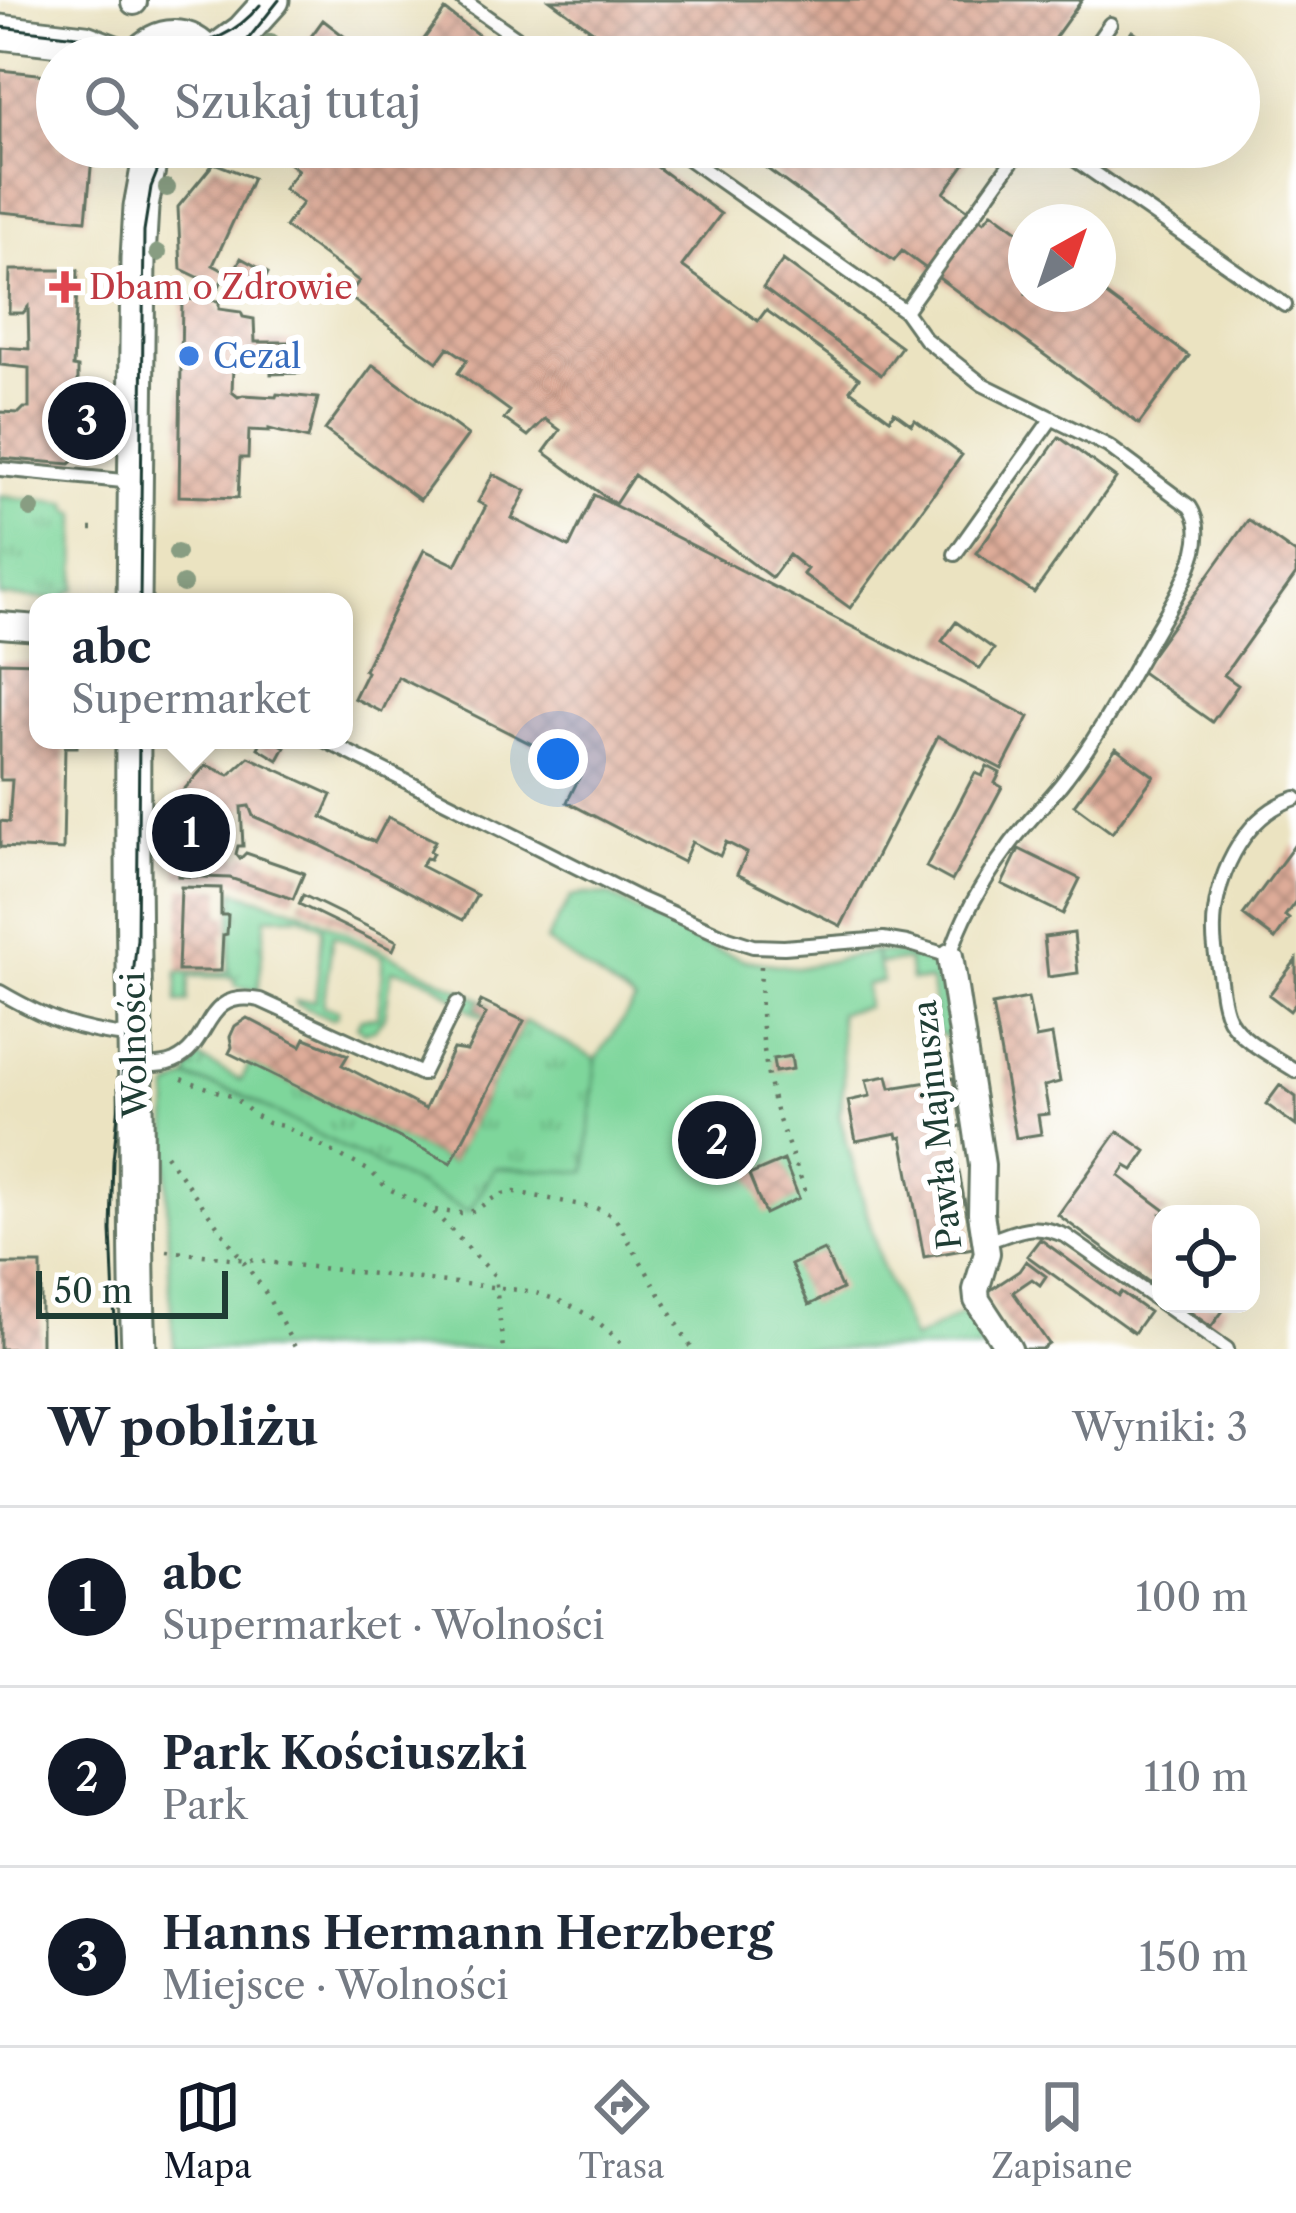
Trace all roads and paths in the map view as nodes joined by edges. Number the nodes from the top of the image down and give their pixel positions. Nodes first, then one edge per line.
1 (272, 0) edge
2 (464, 0) edge
3 (1110, 24) dead end
4 (0, 32) edge
5 (36, 36) edge
6 (238, 36) edge
7 (515, 36) edge
8 (1102, 36) edge
9 (148, 168) edge
10 (702, 168) edge
11 (1007, 168) edge
12 (1087, 168) edge
13 (1286, 305) dead end
14 (904, 311) junction
15 (1052, 418) junction
16 (0, 469) edge
17 (135, 482) junction
18 (90, 529) dead end
19 (101, 529) dead end
20 (955, 554) dead end
21 (134, 593) edge
22 (133, 749) edge
23 (342, 749) edge
24 (1296, 798) edge
25 (762, 946) junction
26 (950, 956) junction
27 (0, 992) edge
28 (457, 1004) dead end
29 (135, 1051) junction
30 (1296, 1071) edge
31 (178, 1077) dead end
32 (163, 1150) dead end
33 (806, 1193) dead end
34 (432, 1210) junction
35 (986, 1242) junction
36 (162, 1250) dead end
37 (243, 1261) junction
38 (497, 1287) junction
39 (139, 1349) edge
40 (296, 1349) edge
41 (503, 1349) edge
42 (626, 1349) edge
43 (692, 1349) edge
44 (1009, 1349) edge
45 (1227, 1349) edge

1 - 6 street
2 - 7 lane
3 - 8 lane
4 - 5 street
9 - 17 street
10 - 14 lane
11 - 14 lane
12 - 13 lane
14 - 15 lane
15 - 20 lane
15 - 26 lane
16 - 17 lane
17 - 21 street
18 - 19 path
22 - 29 street, Wolności
23 - 25 lane
24 - 30 lane
25 - 26 lane
25 - 33 path
26 - 35 street, Pawła Majnusza
27 - 29 lane
28 - 29 lane
29 - 39 street, Wolności
31 - 34 path
32 - 37 path
34 - 38 path
34 - 43 path
35 - 44 street, Pawła Majnusza
35 - 45 lane
36 - 37 path
37 - 38 path
37 - 40 path
38 - 41 path
38 - 42 path

